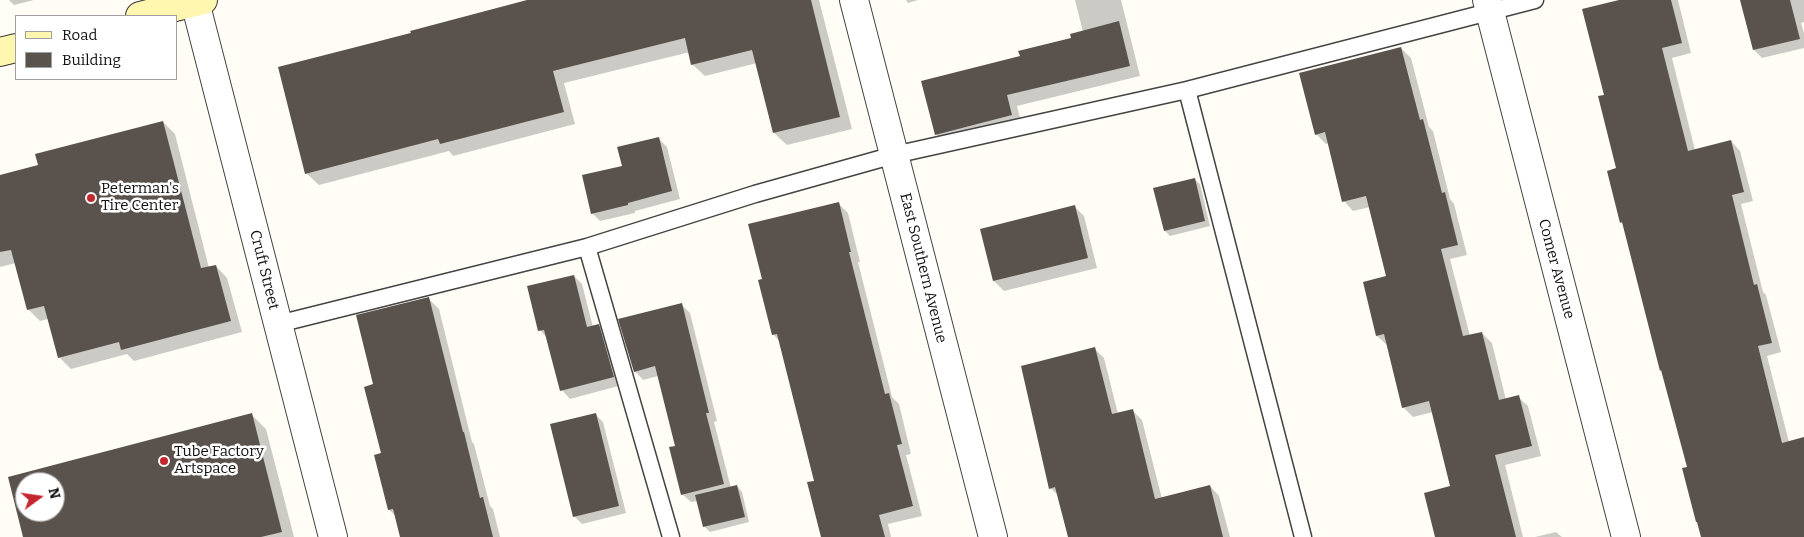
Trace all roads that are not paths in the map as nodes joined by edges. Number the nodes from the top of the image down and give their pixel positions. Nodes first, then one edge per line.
1 (854, 0) edge
2 (1535, 0) edge
3 (199, 1) edge
4 (1488, 5) edge
5 (144, 15) edge
6 (15, 48) edge
7 (0, 52) edge
8 (1187, 90) junction
9 (894, 155) junction
10 (586, 247) junction
11 (278, 324) junction
12 (333, 537) edge
13 (671, 537) edge
14 (993, 537) edge
15 (1303, 537) edge
16 (1626, 537) edge

1 - 9 street, East Southern Avenue
2 - 4 lane
3 - 5 main road
3 - 11 street, Cruft Street
4 - 8 lane
4 - 16 street, Comer Avenue
6 - 7 main road
8 - 9 lane
8 - 15 lane
9 - 10 lane
9 - 14 street, East Southern Avenue
10 - 11 lane
10 - 13 lane
11 - 12 street, Cruft Street

